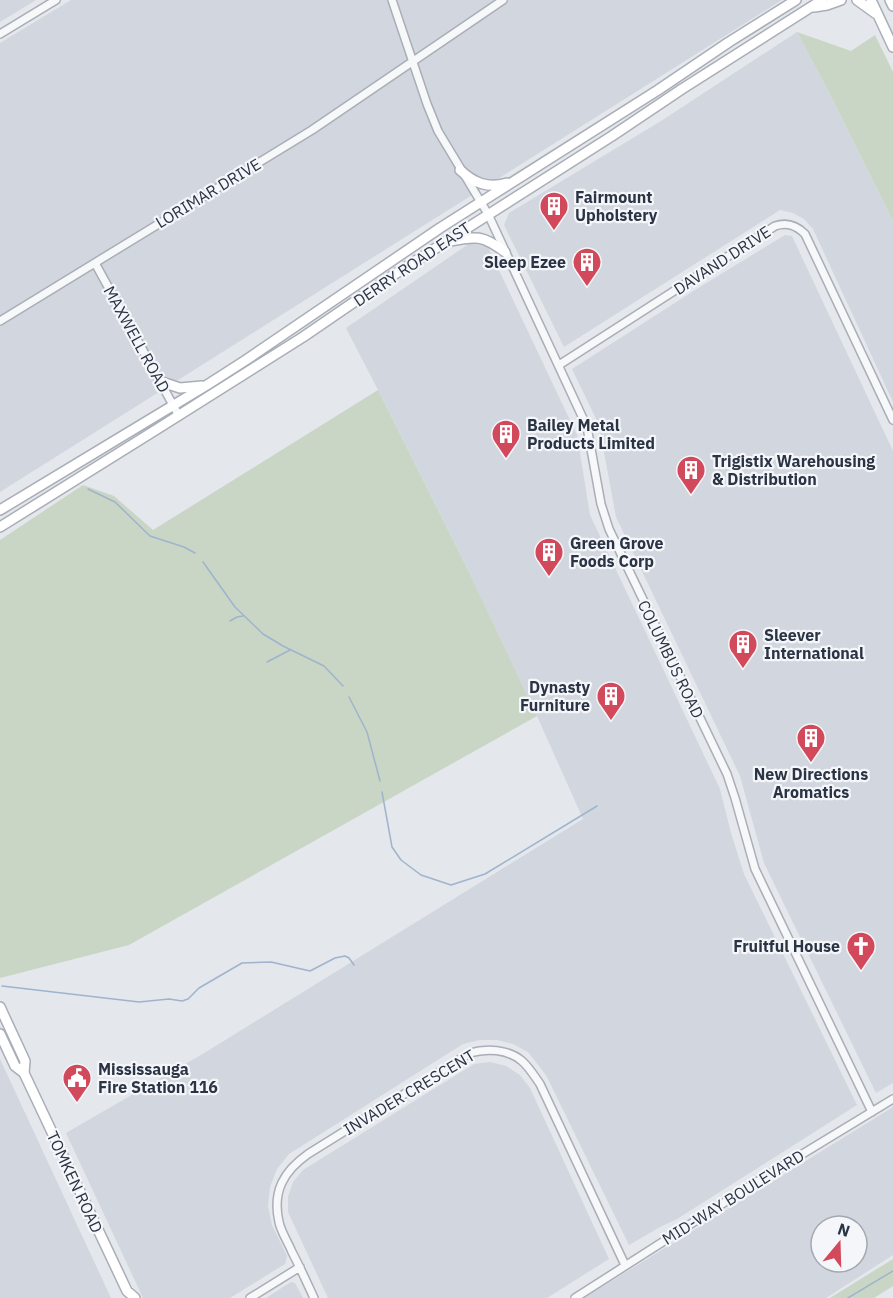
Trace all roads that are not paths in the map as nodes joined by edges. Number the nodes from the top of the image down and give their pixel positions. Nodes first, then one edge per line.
1 (56, 0) edge
2 (392, 0) edge
3 (503, 0) edge
4 (796, 0) edge
5 (822, 0) edge
6 (841, 0) edge
7 (857, 0) edge
8 (871, 0) edge
9 (890, 0) edge
10 (893, 6) edge
11 (812, 7) junction
12 (879, 17) junction
13 (0, 34) edge
14 (893, 47) edge
15 (412, 61) junction
16 (460, 170) junction
17 (515, 180) junction
18 (482, 202) junction
19 (488, 214) junction
20 (445, 242) junction
21 (505, 252) junction
22 (95, 263) junction
23 (0, 321) edge
24 (559, 365) junction
25 (159, 381) junction
26 (207, 385) junction
27 (172, 405) junction
28 (179, 416) junction
29 (893, 420) edge
30 (0, 510) edge
31 (0, 526) edge
32 (1, 1010) edge
33 (0, 1034) edge
34 (24, 1073) junction
35 (893, 1099) edge
36 (872, 1112) junction
37 (625, 1265) junction
38 (300, 1267) junction
39 (126, 1294) edge
40 (135, 1298) edge
41 (250, 1298) edge
42 (315, 1298) edge
43 (575, 1298) edge

1 - 13 street
2 - 15 street, COLUMBUS ROAD
3 - 15 street, LORIMAR DRIVE
4 - 17 main road, DERRY ROAD EAST
5 - 11 main road, DERRY ROAD EAST
6 - 11 main road
7 - 12 main road
8 - 12 main road
9 - 10 main road
11 - 19 main road, DERRY ROAD EAST
12 - 14 main road
15 - 16 street, COLUMBUS ROAD
15 - 22 street, LORIMAR DRIVE
16 - 17 main road
16 - 18 street, COLUMBUS ROAD
17 - 18 main road, DERRY ROAD EAST
18 - 19 street, COLUMBUS ROAD
18 - 26 main road, DERRY ROAD EAST
19 - 20 main road, DERRY ROAD EAST
19 - 21 street, COLUMBUS ROAD
20 - 21 main road
20 - 28 main road, DERRY ROAD EAST
21 - 24 street, COLUMBUS ROAD
22 - 23 street, LORIMAR DRIVE
22 - 25 street, MAXWELL ROAD
24 - 29 street, DAVAND DRIVE
24 - 36 street, COLUMBUS ROAD
25 - 26 main road
25 - 27 street, MAXWELL ROAD
26 - 27 main road, DERRY ROAD EAST
27 - 28 street, MAXWELL ROAD
27 - 30 main road, DERRY ROAD EAST
28 - 31 main road, DERRY ROAD EAST
32 - 34 main road, TOMKEN ROAD
33 - 34 main road, TOMKEN ROAD
34 - 39 main road, TOMKEN ROAD
35 - 36 street, MID-WAY BOULEVARD
36 - 37 street, MID-WAY BOULEVARD
37 - 38 street, INVADER CRESCENT
37 - 43 street, MID-WAY BOULEVARD
38 - 41 street
38 - 42 street
39 - 40 main road, TOMKEN ROAD

